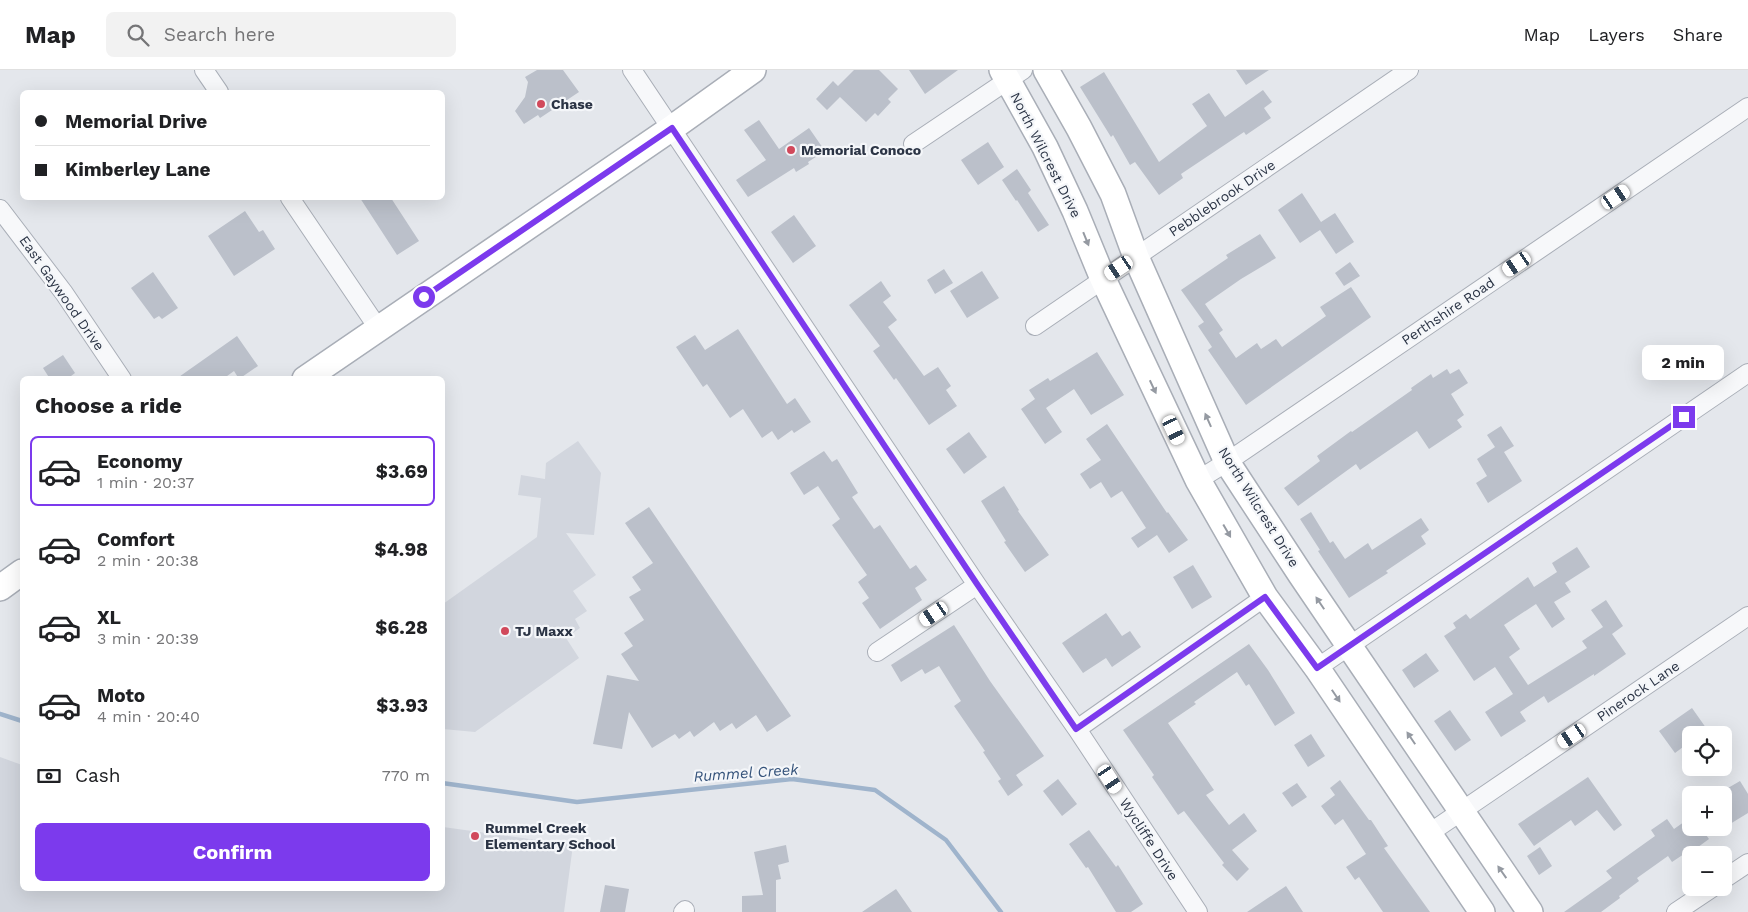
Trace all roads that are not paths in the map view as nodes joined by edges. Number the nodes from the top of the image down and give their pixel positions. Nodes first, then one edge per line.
1 (204, 70) edge
2 (632, 70) edge
3 (753, 70) edge
4 (1046, 70) edge
5 (1409, 70) edge
6 (1011, 73) edge
7 (218, 90) edge
8 (1748, 107) edge
9 (672, 128) junction
10 (912, 144) dead end
11 (291, 200) edge
12 (0, 208) edge
13 (1136, 257) junction
14 (1103, 279) junction
15 (1035, 326) dead end
16 (378, 328) junction
17 (1748, 373) edge
18 (120, 376) edge
19 (309, 376) edge
20 (1227, 462) junction
21 (1198, 480) junction
22 (20, 573) edge
23 (977, 584) junction
24 (0, 588) edge
25 (1265, 597) junction
26 (1748, 616) edge
27 (1349, 646) junction
28 (877, 652) dead end
29 (1317, 668) junction
30 (1076, 729) junction
31 (1461, 812) junction
32 (1428, 834) junction
33 (1748, 863) edge
34 (1732, 874) edge
35 (1700, 896) edge
36 (1198, 912) edge
37 (1482, 912) edge
38 (1530, 912) edge
39 (1676, 912) edge

1 - 7 street
2 - 9 street, Wycliffe Drive
3 - 9 main road
4 - 13 main road, North Wilcrest Drive
5 - 13 street, Pebblebrook Drive
6 - 10 street
6 -> 14 main road, North Wilcrest Drive
8 - 20 street, Perthshire Road
9 - 16 main road
9 - 23 street, Wycliffe Drive
11 - 16 street
12 - 18 street, East Gaywood Drive
13 - 14 street, Pebblebrook Drive
20 -> 13 main road, North Wilcrest Drive
14 - 15 street, Pebblebrook Drive
14 -> 21 main road, North Wilcrest Drive
16 - 19 main road
17 - 27 street
20 - 21 street, Perthshire Road
27 -> 20 main road, North Wilcrest Drive
21 -> 25 main road, North Wilcrest Drive
22 - 24 main road
23 - 28 street
23 - 30 street, Wycliffe Drive
25 - 29 main road, North Wilcrest Drive
25 - 30 street
26 - 31 street, Pinerock Lane
27 - 29 street
31 -> 27 main road, North Wilcrest Drive
29 -> 32 main road, North Wilcrest Drive
30 - 36 street, Wycliffe Drive
31 - 32 street, Pinerock Lane
38 -> 31 main road, North Wilcrest Drive
32 - 37 main road, North Wilcrest Drive
33 - 34 street
35 - 39 street

